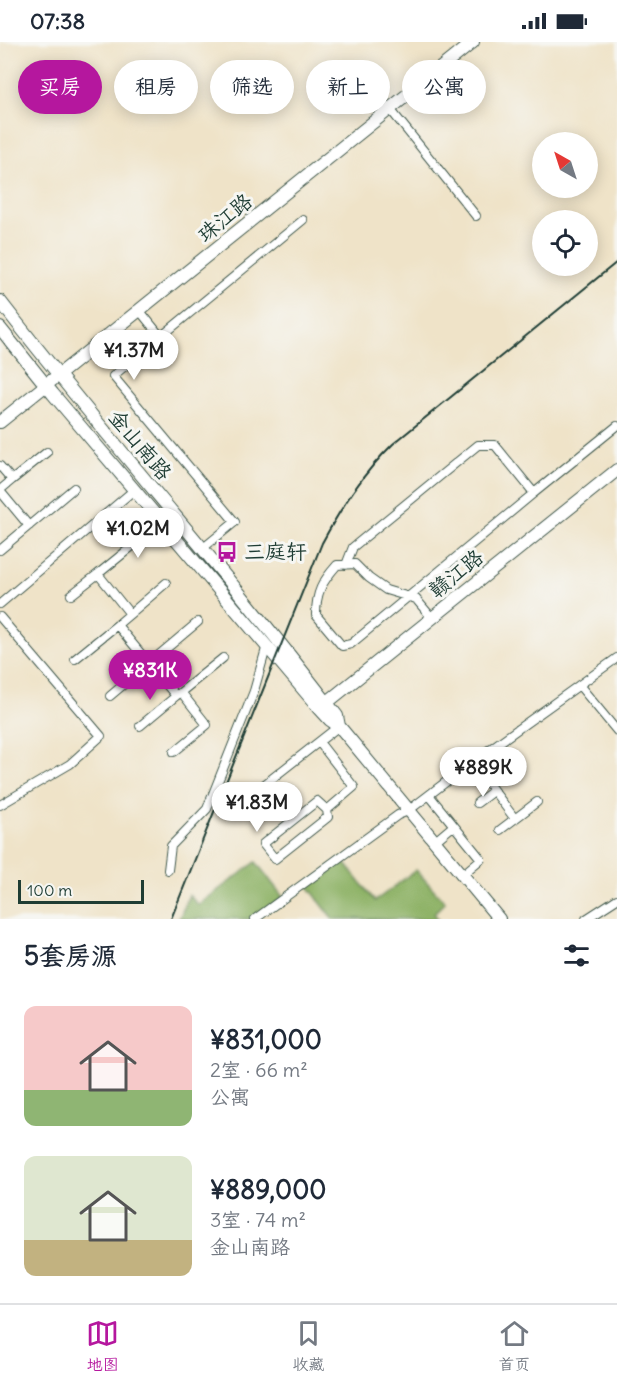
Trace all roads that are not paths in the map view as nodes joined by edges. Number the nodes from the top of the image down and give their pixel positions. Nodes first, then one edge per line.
1 (473, 42) edge
2 (390, 109) joint
3 (384, 114) edge
4 (476, 216) dead end
5 (303, 220) dead end
6 (0, 301) edge
7 (140, 311) junction
8 (0, 328) edge
9 (161, 337) junction
10 (58, 376) junction
11 (46, 385) junction
12 (0, 422) edge
13 (617, 426) edge
14 (47, 452) dead end
15 (0, 466) edge
16 (617, 470) edge
17 (12, 480) junction
18 (74, 488) dead end
19 (134, 490) junction
20 (0, 491) edge
21 (534, 493) junction
22 (162, 522) junction
23 (29, 526) junction
24 (202, 549) junction
25 (0, 550) edge
26 (346, 565) junction
27 (98, 574) junction
28 (166, 583) dead end
29 (71, 595) dead end
30 (407, 596) junction
31 (2, 598) edge
32 (130, 614) junction
33 (0, 617) edge
34 (432, 618) junction
35 (198, 622) dead end
36 (117, 625) junction
37 (267, 645) junction
38 (223, 658) dead end
39 (617, 658) edge
40 (75, 659) dead end
41 (149, 663) junction
42 (579, 684) junction
43 (179, 694) junction
44 (110, 696) dead end
45 (323, 706) junction
46 (140, 726) dead end
47 (339, 726) junction
48 (617, 731) edge
49 (319, 742) junction
50 (174, 752) dead end
51 (472, 762) junction
52 (493, 791) junction
53 (429, 795) junction
54 (537, 802) dead end
55 (477, 803) dead end
56 (0, 805) edge
57 (327, 810) junction
58 (408, 811) junction
59 (228, 813) dead end
60 (515, 819) junction
61 (453, 826) junction
62 (500, 830) dead end
63 (434, 842) junction
64 (168, 870) dead end
65 (462, 875) junction
66 (617, 899) edge
67 (255, 919) edge
68 (499, 919) edge
69 (586, 919) edge

1 - 2 main road, 珠江路
2 - 4 street
3 - 7 main road, 珠江路
5 - 9 street
6 - 10 main road, 金山南路
7 - 9 street
7 - 10 main road, 珠江路
8 - 11 main road, 金山南路
9 - 24 street
10 - 11 main road, 珠江路
10 - 24 main road, 金山南路
11 - 12 main road, 珠江路
11 - 19 main road, 金山南路
13 - 21 street
14 - 17 street
15 - 17 street
16 - 34 main road, 赣江路
17 - 20 street
18 - 23 street
19 - 22 main road, 金山南路
19 - 31 street
20 - 23 street
21 - 26 street
21 - 30 street
22 - 27 street
22 - 37 main road, 金山南路
23 - 25 street
24 - 45 main road, 金山南路
26 - 30 street
26 - 30 street
27 - 29 street
27 - 32 street
28 - 32 street
30 - 34 street
32 - 36 street
33 - 56 street
34 - 45 main road, 赣江路
35 - 41 street
36 - 40 street
36 - 41 street
37 - 45 main road, 金山南路
37 - 64 street
38 - 43 street
39 - 42 street
41 - 43 street
41 - 44 street
42 - 48 street
42 - 51 street
43 - 46 street
43 - 50 street
45 - 47 main road, 金山南路
47 - 49 street
47 - 58 main road, 金山南路
49 - 57 street
49 - 59 street
51 - 52 street
51 - 53 street
52 - 55 street
52 - 60 street
53 - 58 street
53 - 61 street
54 - 60 street
57 - 57 street
58 - 63 main road, 金山南路
58 - 67 street
60 - 62 street
61 - 63 street
61 - 65 street
63 - 65 main road, 金山南路
65 - 68 main road, 金山南路
66 - 69 street

